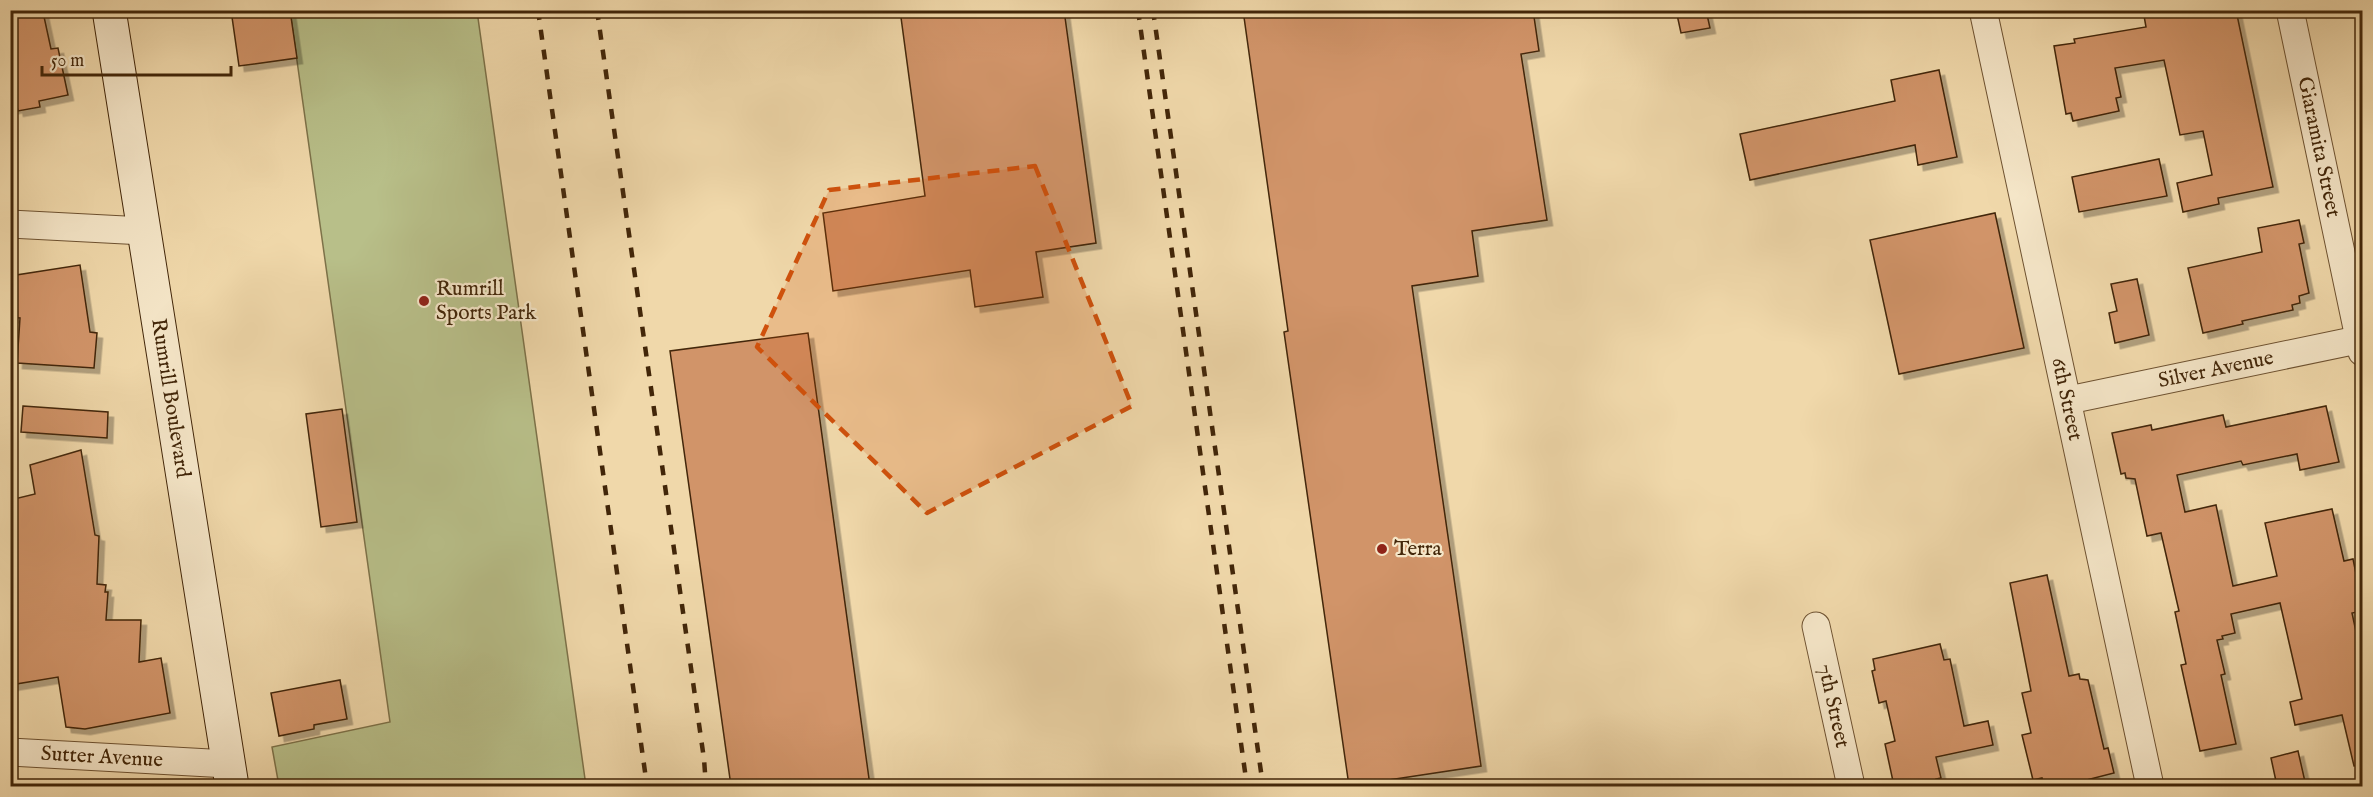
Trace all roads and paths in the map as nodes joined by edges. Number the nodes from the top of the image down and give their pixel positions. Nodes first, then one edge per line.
1 (109, 10) edge
2 (1983, 10) edge
3 (2290, 10) edge
4 (10, 224) edge
5 (144, 231) junction
6 (2362, 344) edge
7 (2068, 400) junction
8 (1816, 626) dead end
9 (10, 752) edge
10 (230, 775) edge
11 (1851, 786) edge
12 (2150, 786) edge

1 - 5 main road, Rumrill Boulevard
2 - 7 street, 6th Street
3 - 6 street, Giaramita Street
4 - 5 street
5 - 10 main road, Rumrill Boulevard
6 - 7 street, Silver Avenue
7 - 12 street, 6th Street
8 - 11 street, 7th Street
9 - 10 street, Sutter Avenue

